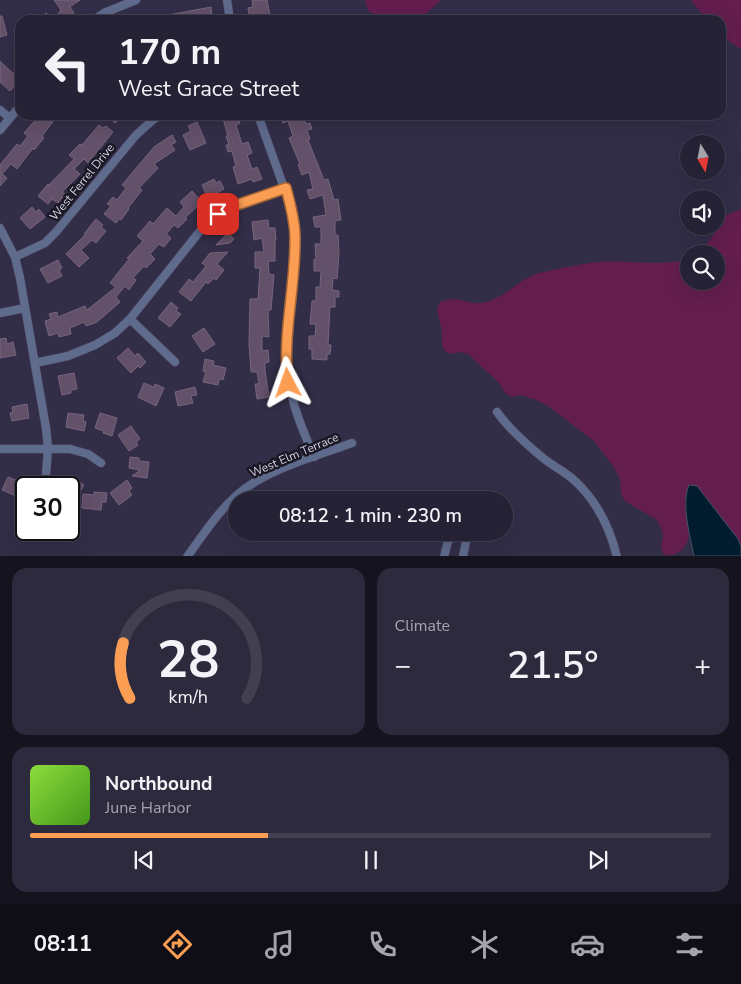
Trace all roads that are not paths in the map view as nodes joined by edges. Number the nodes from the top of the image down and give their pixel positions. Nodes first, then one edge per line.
1 (136, 0) edge
2 (227, 0) edge
3 (100, 15) edge
4 (229, 15) edge
5 (0, 110) edge
6 (15, 112) edge
7 (10, 118) junction
8 (153, 120) edge
9 (260, 120) edge
10 (0, 130) edge
11 (286, 188) junction
12 (0, 228) edge
13 (15, 257) junction
14 (25, 308) junction
15 (0, 312) edge
16 (130, 319) junction
17 (34, 362) junction
18 (175, 362) dead end
19 (497, 412) dead end
20 (352, 443) dead end
21 (48, 448) junction
22 (1, 449) edge
23 (314, 457) junction
24 (101, 463) dead end
25 (45, 476) edge
26 (192, 555) edge
27 (444, 556) edge
28 (463, 556) edge
29 (617, 556) edge

1 - 3 street
2 - 4 street
5 - 7 street
6 - 7 street
7 - 10 street
8 - 13 street, West Ferrel Drive
9 - 11 street
11 - 16 street
11 - 23 street
12 - 13 street
13 - 14 street
14 - 15 street
14 - 17 street
16 - 17 street
16 - 18 street
17 - 21 street
19 - 29 street
20 - 23 street, West Elm Terrace
21 - 22 street
21 - 24 street
21 - 25 street
23 - 26 street, West Elm Terrace
27 - 28 street

